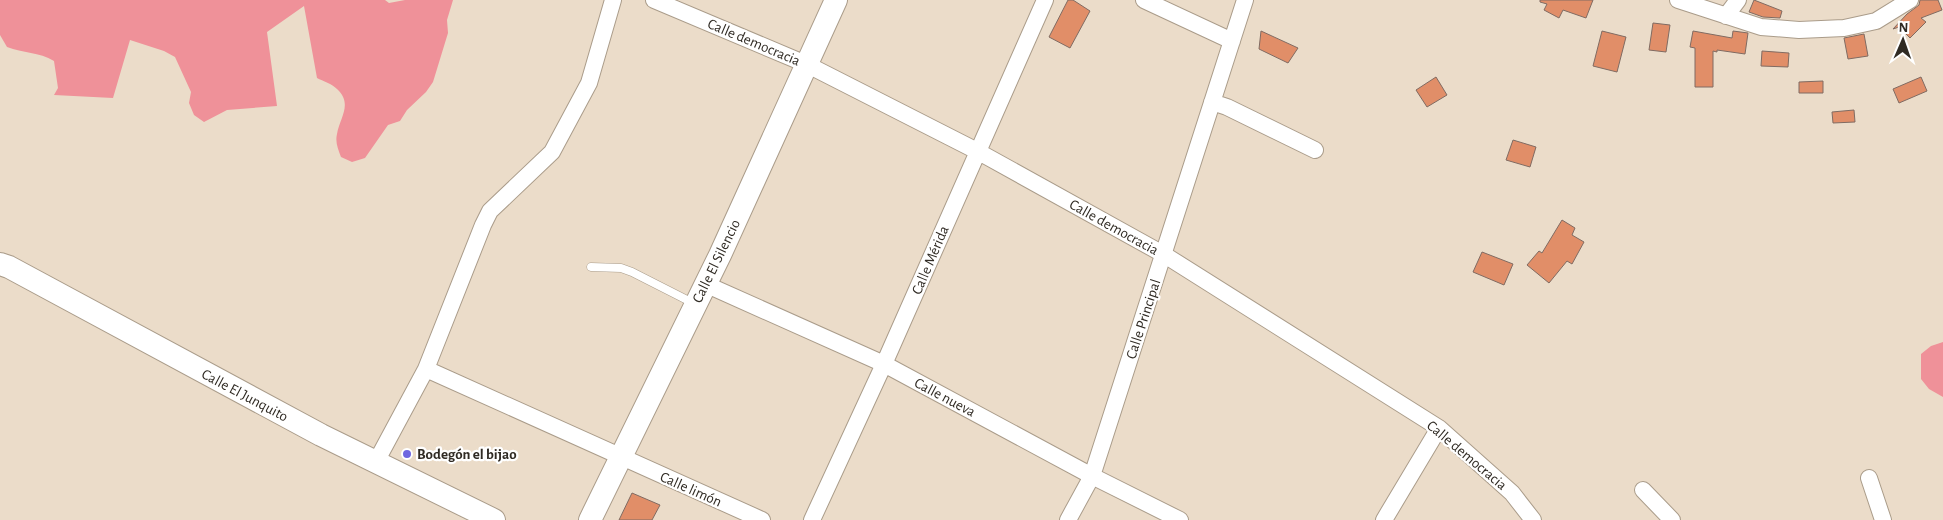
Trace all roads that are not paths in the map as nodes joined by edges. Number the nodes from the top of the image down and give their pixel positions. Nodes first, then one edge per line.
1 (613, 0) edge
2 (654, 0) edge
3 (836, 0) edge
4 (1045, 0) edge
5 (1144, 0) edge
6 (1245, 0) edge
7 (1678, 0) edge
8 (1738, 0) edge
9 (1910, 0) edge
10 (1726, 16) junction
11 (1232, 41) junction
12 (806, 64) junction
13 (1212, 102) junction
14 (1315, 150) dead end
15 (977, 152) junction
16 (1163, 254) junction
17 (0, 264) edge
18 (591, 266) dead end
19 (705, 284) junction
20 (695, 304) junction
21 (884, 364) junction
22 (426, 369) junction
23 (1439, 428) junction
24 (620, 457) junction
25 (376, 462) junction
26 (1092, 476) junction
27 (1869, 478) dead end
28 (1643, 490) dead end
29 (494, 520) edge
30 (590, 520) edge
31 (762, 520) edge
32 (812, 520) edge
33 (1068, 520) edge
34 (1180, 520) edge
35 (1384, 520) edge
36 (1533, 520) edge
37 (1672, 520) edge
38 (1883, 520) edge

1 - 22 street
2 - 12 street, Calle democracia
3 - 12 street, Calle El Silencio
4 - 15 street, Calle Mérida
5 - 11 street
6 - 11 street, Calle Principal
7 - 10 street
8 - 10 street
9 - 10 street
11 - 13 street, Calle Principal
12 - 15 street, Calle democracia
12 - 19 street, Calle El Silencio
13 - 14 street
13 - 16 street, Calle Principal
15 - 16 street, Calle democracia
15 - 21 street, Calle Mérida
16 - 23 street, Calle democracia
16 - 26 street, Calle Principal
17 - 25 street, Calle El Junquito
18 - 20 lane
19 - 20 street, Calle El Silencio
19 - 21 street, Calle nueva
20 - 24 street, Calle El Silencio
21 - 26 street, Calle nueva
21 - 32 street, Calle Mérida
22 - 24 street, Calle limón
22 - 25 street
23 - 35 street
23 - 36 street, Calle democracia
24 - 30 street, Calle El Silencio
24 - 31 street, Calle limón
25 - 29 street, Calle El Junquito
26 - 33 street, Calle Principal
26 - 34 street, Calle nueva
27 - 38 street
28 - 37 street

